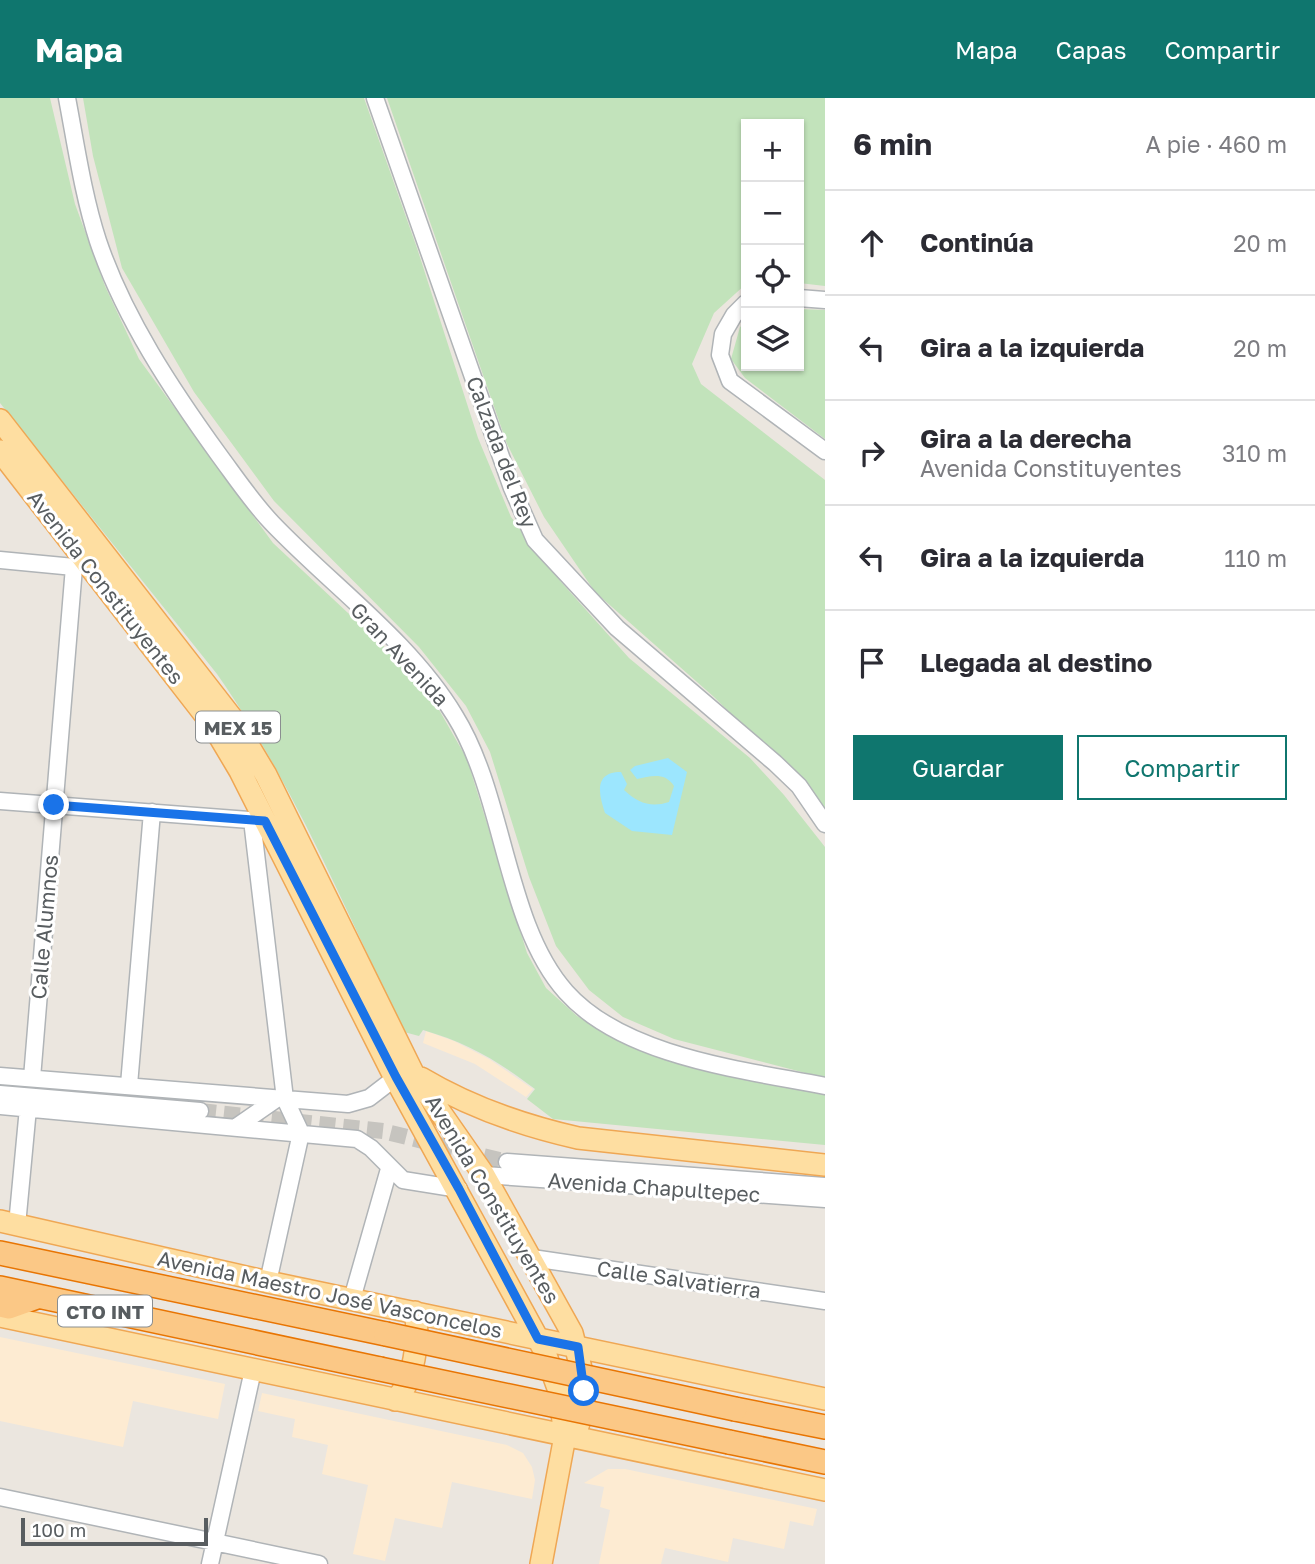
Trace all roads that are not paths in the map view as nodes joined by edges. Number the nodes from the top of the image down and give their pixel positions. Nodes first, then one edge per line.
1 (67, 98) edge
2 (375, 98) edge
3 (804, 298) edge
4 (825, 300) edge
5 (741, 308) edge
6 (0, 420) edge
7 (0, 451) edge
8 (825, 451) edge
9 (0, 561) edge
10 (91, 563) junction
11 (0, 801) edge
12 (54, 805) junction
13 (152, 812) junction
14 (259, 820) junction
15 (825, 824) edge
16 (404, 1075) junction
17 (0, 1076) edge
18 (32, 1078) junction
19 (129, 1085) junction
20 (825, 1086) edge
21 (0, 1094) edge
22 (281, 1098) junction
23 (0, 1106) edge
24 (28, 1108) junction
25 (200, 1111) tunnel mouth
26 (236, 1126) junction
27 (301, 1133) junction
28 (507, 1162) tunnel mouth
29 (825, 1165) edge
30 (389, 1168) junction
31 (484, 1175) junction
32 (825, 1186) edge
33 (459, 1189) junction
34 (825, 1199) edge
35 (9, 1223) edge
36 (0, 1253) edge
37 (532, 1258) junction
38 (268, 1282) junction
39 (0, 1288) edge
40 (40, 1296) junction
41 (352, 1299) junction
42 (825, 1301) edge
43 (0, 1305) edge
44 (415, 1312) junction
45 (0, 1316) edge
46 (538, 1339) junction
47 (578, 1347) junction
48 (253, 1370) junction
49 (825, 1399) edge
50 (395, 1400) junction
51 (825, 1427) edge
52 (570, 1437) junction
53 (825, 1462) edge
54 (825, 1490) edge
55 (0, 1497) edge
56 (216, 1542) junction
57 (210, 1564) edge
58 (319, 1564) edge
59 (541, 1564) edge

1 - 20 street, Gran Avenida
2 - 15 street, Calzada del Rey
3 - 4 street
5 - 8 street
6 - 10 main road, Avenida Constituyentes / MEX 15
7 - 10 main road, Avenida Constituyentes / MEX 15
9 - 10 street
10 - 12 street, Calle Alumnos
10 - 14 main road, Avenida Constituyentes / MEX 15
10 - 16 main road, Avenida Constituyentes / MEX 15
11 - 12 street
12 - 13 street
12 - 18 street, Calle Alumnos
13 - 14 street
13 - 19 street
14 - 16 main road, Avenida Constituyentes / MEX 15
14 - 22 street
16 - 22 street
16 - 29 main road
16 - 31 main road, Avenida Constituyentes / MEX 15
16 - 33 main road, Avenida Constituyentes / MEX 15
17 - 18 street
18 - 19 street
19 - 22 street
21 - 25 street
22 - 26 street
22 - 27 street
23 - 24 street
24 - 26 street
24 - 35 street
26 - 27 street
27 - 30 street
27 - 38 street
28 - 32 street, Avenida Chapultepec
30 - 33 street
30 - 41 street
31 - 34 street, Avenida Chapultepec
31 - 37 main road, Avenida Constituyentes / MEX 15
33 - 46 main road, Avenida Constituyentes / MEX 15
35 - 38 main road, Avenida Maestro José Vasconcelos
36 - 51 highway, CTO INT, bridge
37 - 42 street, Calle Salvatierra
37 - 47 main road, Avenida Constituyentes / MEX 15
38 - 41 main road, Avenida Maestro José Vasconcelos
39 - 40 highway, CTO INT
40 - 43 highway
40 - 53 highway, CTO INT, bridge
41 - 44 main road, Avenida Maestro José Vasconcelos
44 - 46 main road, Avenida Maestro José Vasconcelos
44 - 50 main road
45 - 48 main road, CTO INT
46 - 47 main road, Avenida Maestro José Vasconcelos
46 - 52 main road, Avenida Constituyentes / MEX 15
47 - 49 main road, Avenida Maestro José Vasconcelos
47 - 52 main road, Avenida Constituyentes
48 - 50 main road, CTO INT
48 - 56 street
50 - 52 main road, CTO INT
52 - 54 main road, CTO INT
52 - 59 main road, Avenida Constituyentes
55 - 56 street
56 - 57 street
56 - 58 street

